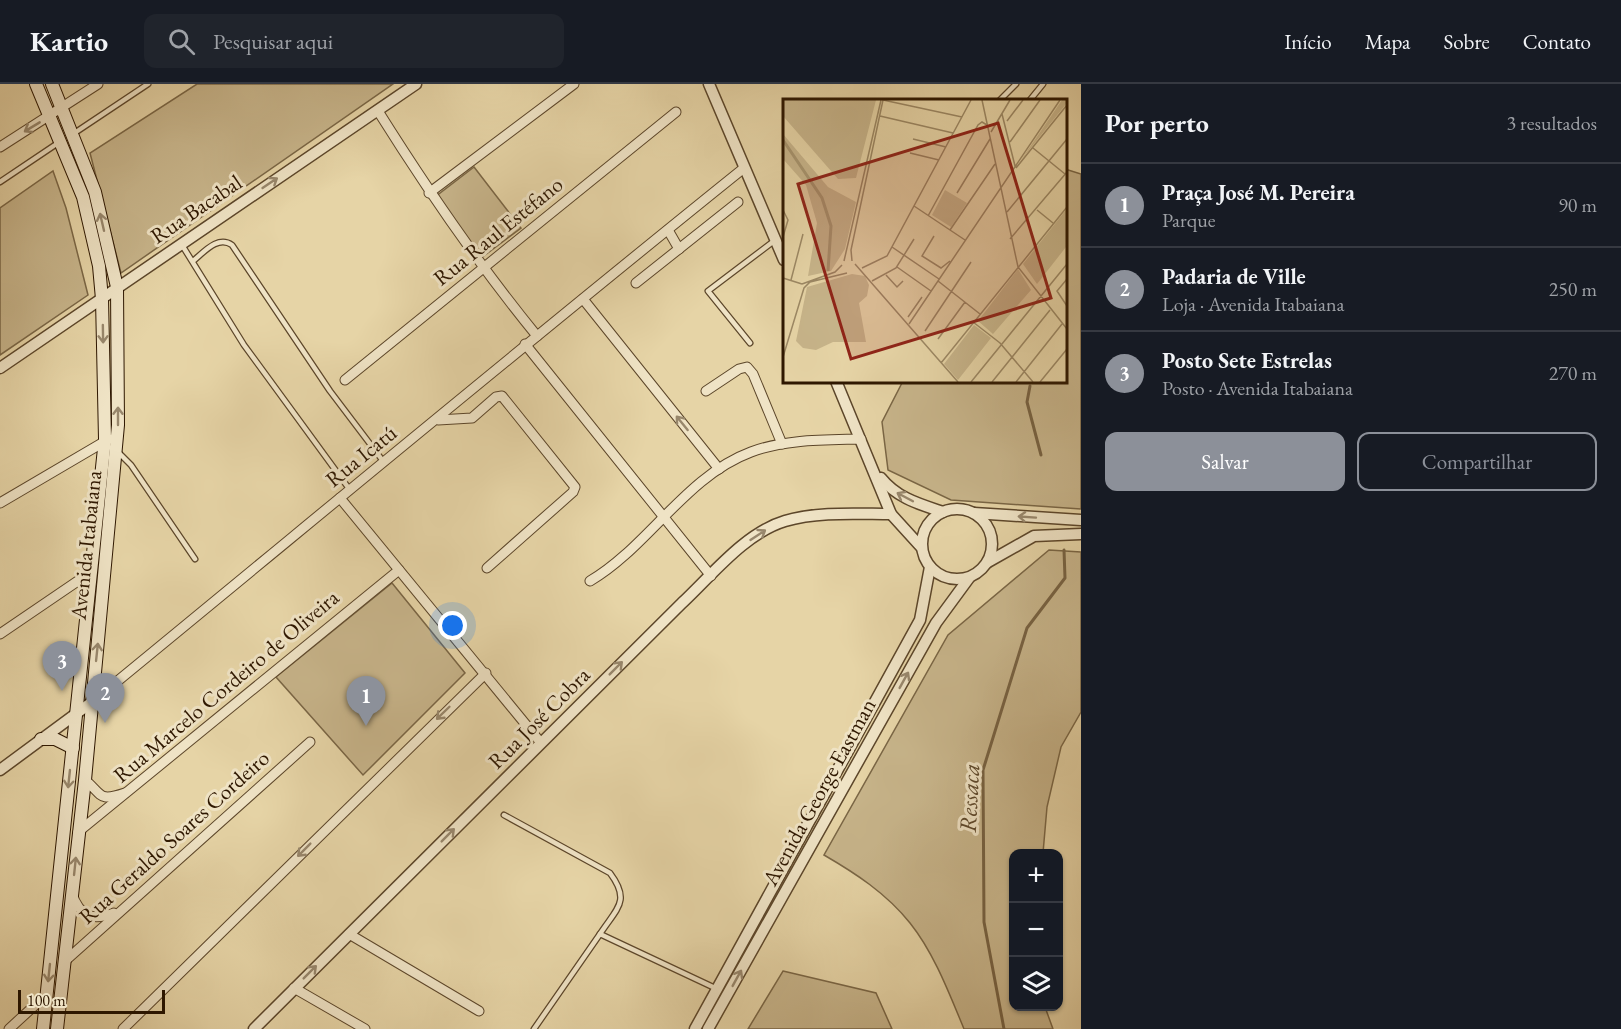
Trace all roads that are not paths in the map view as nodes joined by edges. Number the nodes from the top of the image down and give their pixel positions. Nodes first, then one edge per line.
1 (36, 84) edge
2 (52, 84) edge
3 (98, 84) edge
4 (148, 84) edge
5 (416, 84) edge
6 (574, 84) edge
7 (709, 84) edge
8 (1016, 84) edge
9 (1043, 84) edge
10 (1001, 99) edge
11 (1031, 99) edge
12 (62, 108) junction
13 (378, 111) junction
14 (676, 112) dead end
15 (50, 116) junction
16 (73, 135) junction
17 (60, 142) junction
18 (0, 147) edge
19 (744, 168) junction
20 (0, 182) edge
21 (429, 193) junction
22 (738, 202) dead end
23 (668, 230) junction
24 (775, 240) junction
25 (181, 243) junction
26 (679, 249) junction
27 (783, 258) edge
28 (193, 261) junction
29 (483, 269) junction
30 (636, 283) dead end
31 (117, 287) junction
32 (102, 299) junction
33 (584, 299) junction
34 (537, 336) junction
35 (750, 343) dead end
36 (525, 344) junction
37 (0, 368) edge
38 (345, 380) dead end
39 (836, 382) edge
40 (706, 391) dead end
41 (438, 420) junction
42 (111, 438) junction
43 (861, 439) junction
44 (782, 444) junction
45 (117, 452) junction
46 (383, 461) junction
47 (719, 469) junction
48 (875, 470) junction
49 (350, 490) junction
50 (340, 498) junction
51 (0, 503) edge
52 (943, 512) junction
53 (974, 513) junction
54 (891, 514) junction
55 (665, 517) junction
56 (1081, 520) edge
57 (1081, 534) edge
58 (921, 547) junction
59 (195, 559) dead end
60 (988, 562) junction
61 (930, 567) junction
62 (487, 568) dead end
63 (399, 570) junction
64 (92, 572) junction
65 (711, 576) junction
66 (969, 578) junction
67 (590, 581) dead end
68 (0, 634) edge
69 (486, 673) junction
70 (92, 702) junction
71 (76, 713) junction
72 (41, 739) junction
73 (310, 742) dead end
74 (541, 743) junction
75 (73, 748) junction
76 (0, 770) edge
77 (85, 780) junction
78 (130, 791) junction
79 (504, 815) dead end
80 (78, 832) junction
81 (72, 891) junction
82 (119, 910) junction
83 (348, 934) junction
84 (600, 934) junction
85 (64, 962) junction
86 (294, 988) junction
87 (718, 989) junction
88 (46, 995) junction
89 (479, 1011) dead end
90 (9, 1029) edge
91 (43, 1029) edge
92 (58, 1029) edge
93 (123, 1029) edge
94 (254, 1029) edge
95 (365, 1029) edge
96 (534, 1029) edge
97 (695, 1029) edge
98 (708, 1029) edge

1 - 15 main road, Avenida Itabaiana
2 - 12 main road, Avenida Itabaiana
3 - 12 street
4 - 16 lane
5 - 13 street, Rua Bacabal
6 - 21 street
7 - 19 street
8 - 10 lane
9 - 11 lane
12 - 15 street
12 - 16 main road, Avenida Itabaiana
13 - 21 street
25 -> 13 street, Rua Bacabal
14 - 29 street, Rua Raul Estéfano
15 - 17 main road, Avenida Itabaiana
15 -> 18 street
16 - 17 lane
31 -> 16 main road, Avenida Itabaiana
17 - 20 lane
17 - 32 main road, Avenida Itabaiana
19 - 23 street, Rua Icatú
19 - 24 street
21 - 29 street
22 - 26 street
23 - 26 street
23 - 33 street, Rua Icatú
24 - 27 street
24 - 35 lane
25 - 28 lane
25 - 31 street, Rua Bacabal
26 - 30 street
28 - 46 lane
28 - 49 lane
29 - 34 street
29 - 38 street, Rua Raul Estéfano
31 - 32 street, Rua Bacabal
42 -> 31 main road, Avenida Itabaiana
32 - 37 street, Rua Bacabal
32 -> 42 main road, Avenida Itabaiana
33 - 34 street, Rua Icatú
47 -> 33 street
34 - 36 street, Rua Icatú
36 - 41 street, Rua Icatú
36 - 55 street
39 - 43 street
40 - 44 street
41 - 46 street, Rua Icatú
41 - 62 street
42 - 45 main road, Avenida Itabaiana
42 - 51 street
42 - 64 main road, Avenida Itabaiana
43 - 44 street
43 - 48 street
44 - 47 street
45 - 59 lane
70 -> 45 main road, Avenida Itabaiana
46 - 49 street, Rua Icatú
47 - 55 street
52 -> 48 street
48 - 54 street
49 - 50 street, Rua Icatú
50 - 63 street
50 - 70 street, Rua Icatú
52 - 53 street
52 - 58 street
56 -> 53 street
53 - 60 street
54 - 58 street
65 -> 54 street, Rua José Cobra
55 - 65 street
55 - 67 street
57 - 60 street
58 - 61 street
60 - 66 street
61 - 66 street
61 - 87 street, Avenida George Eastman
63 - 69 street
63 - 78 street, Rua Marcelo Cordeiro de Oliveira
64 - 68 street
64 - 71 main road, Avenida Itabaiana
74 -> 65 street, Rua José Cobra
98 -> 66 street, Avenida George Eastman
69 - 74 street
69 -> 93 street
70 - 71 street, Rua Icatú
70 - 77 main road, Avenida Itabaiana
71 - 72 street, Rua Icatú
71 - 75 main road, Avenida Itabaiana
72 - 75 main road
72 - 76 street, Rua Icatú
73 - 82 street, Rua Geraldo Soares Cordeiro
83 -> 74 street, Rua José Cobra
75 -> 88 main road, Avenida Itabaiana
77 - 78 street
77 - 80 main road, Avenida Itabaiana
78 - 80 street, Rua Marcelo Cordeiro de Oliveira
79 - 84 lane
81 -> 80 main road, Avenida Itabaiana
81 - 82 street
81 - 85 main road, Avenida Itabaiana
82 - 85 street, Rua Geraldo Soares Cordeiro
86 -> 83 street, Rua José Cobra
83 - 89 street
84 - 87 lane
84 - 96 lane
85 - 92 main road, Avenida Itabaiana
86 - 94 street, Rua José Cobra
86 - 95 street
87 - 97 street, Avenida George Eastman
88 - 90 street
88 - 91 main road, Avenida Itabaiana

